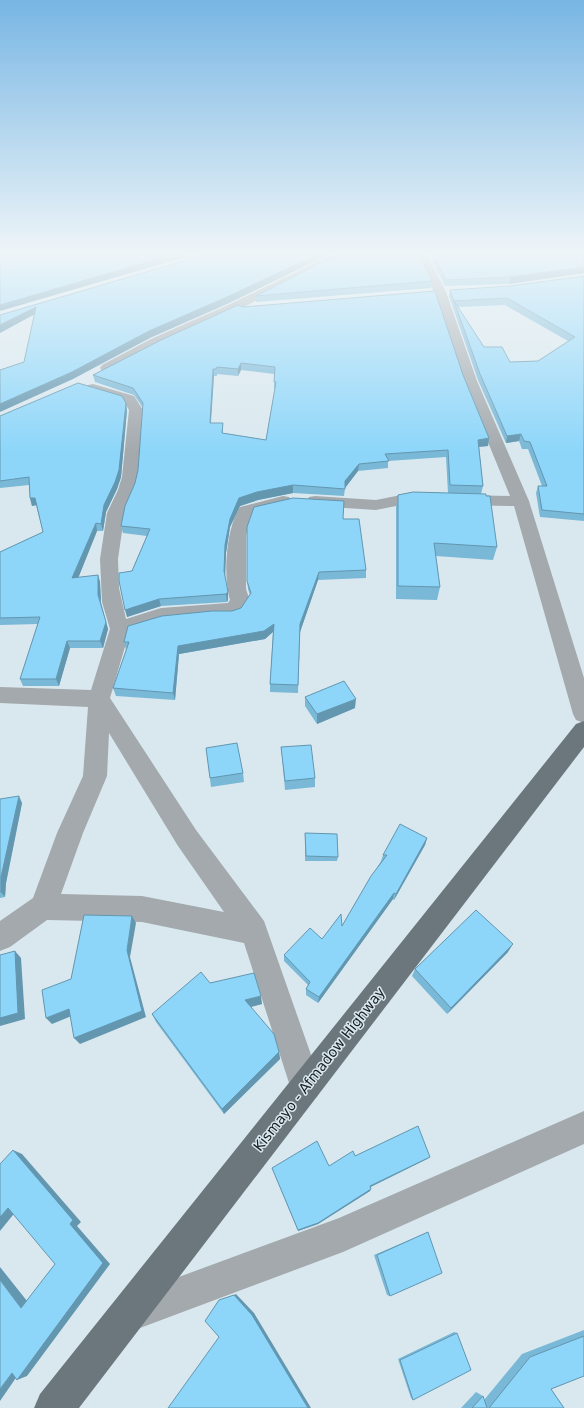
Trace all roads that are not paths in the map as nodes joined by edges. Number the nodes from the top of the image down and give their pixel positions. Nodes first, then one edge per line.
1 (204, 321) edge
2 (450, 321) edge
3 (521, 501) junction
4 (120, 629) junction
5 (0, 695) edge
6 (99, 699) junction
7 (584, 714) edge
8 (584, 730) edge
9 (43, 907) junction
10 (254, 932) junction
11 (0, 937) edge
12 (306, 1086) junction
13 (584, 1127) edge
14 (129, 1313) junction
15 (54, 1408) edge

1 - 4 street
2 - 3 street
3 - 4 street
3 - 7 street
4 - 6 street
5 - 6 street
6 - 9 street
6 - 10 street
8 - 12 main road, Kismayo - Afmadow Highway
9 - 10 street
9 - 11 street
10 - 12 street
12 - 14 main road, Kismayo - Afmadow Highway
13 - 14 street
14 - 15 main road, Kismayo - Afmadow Highway

